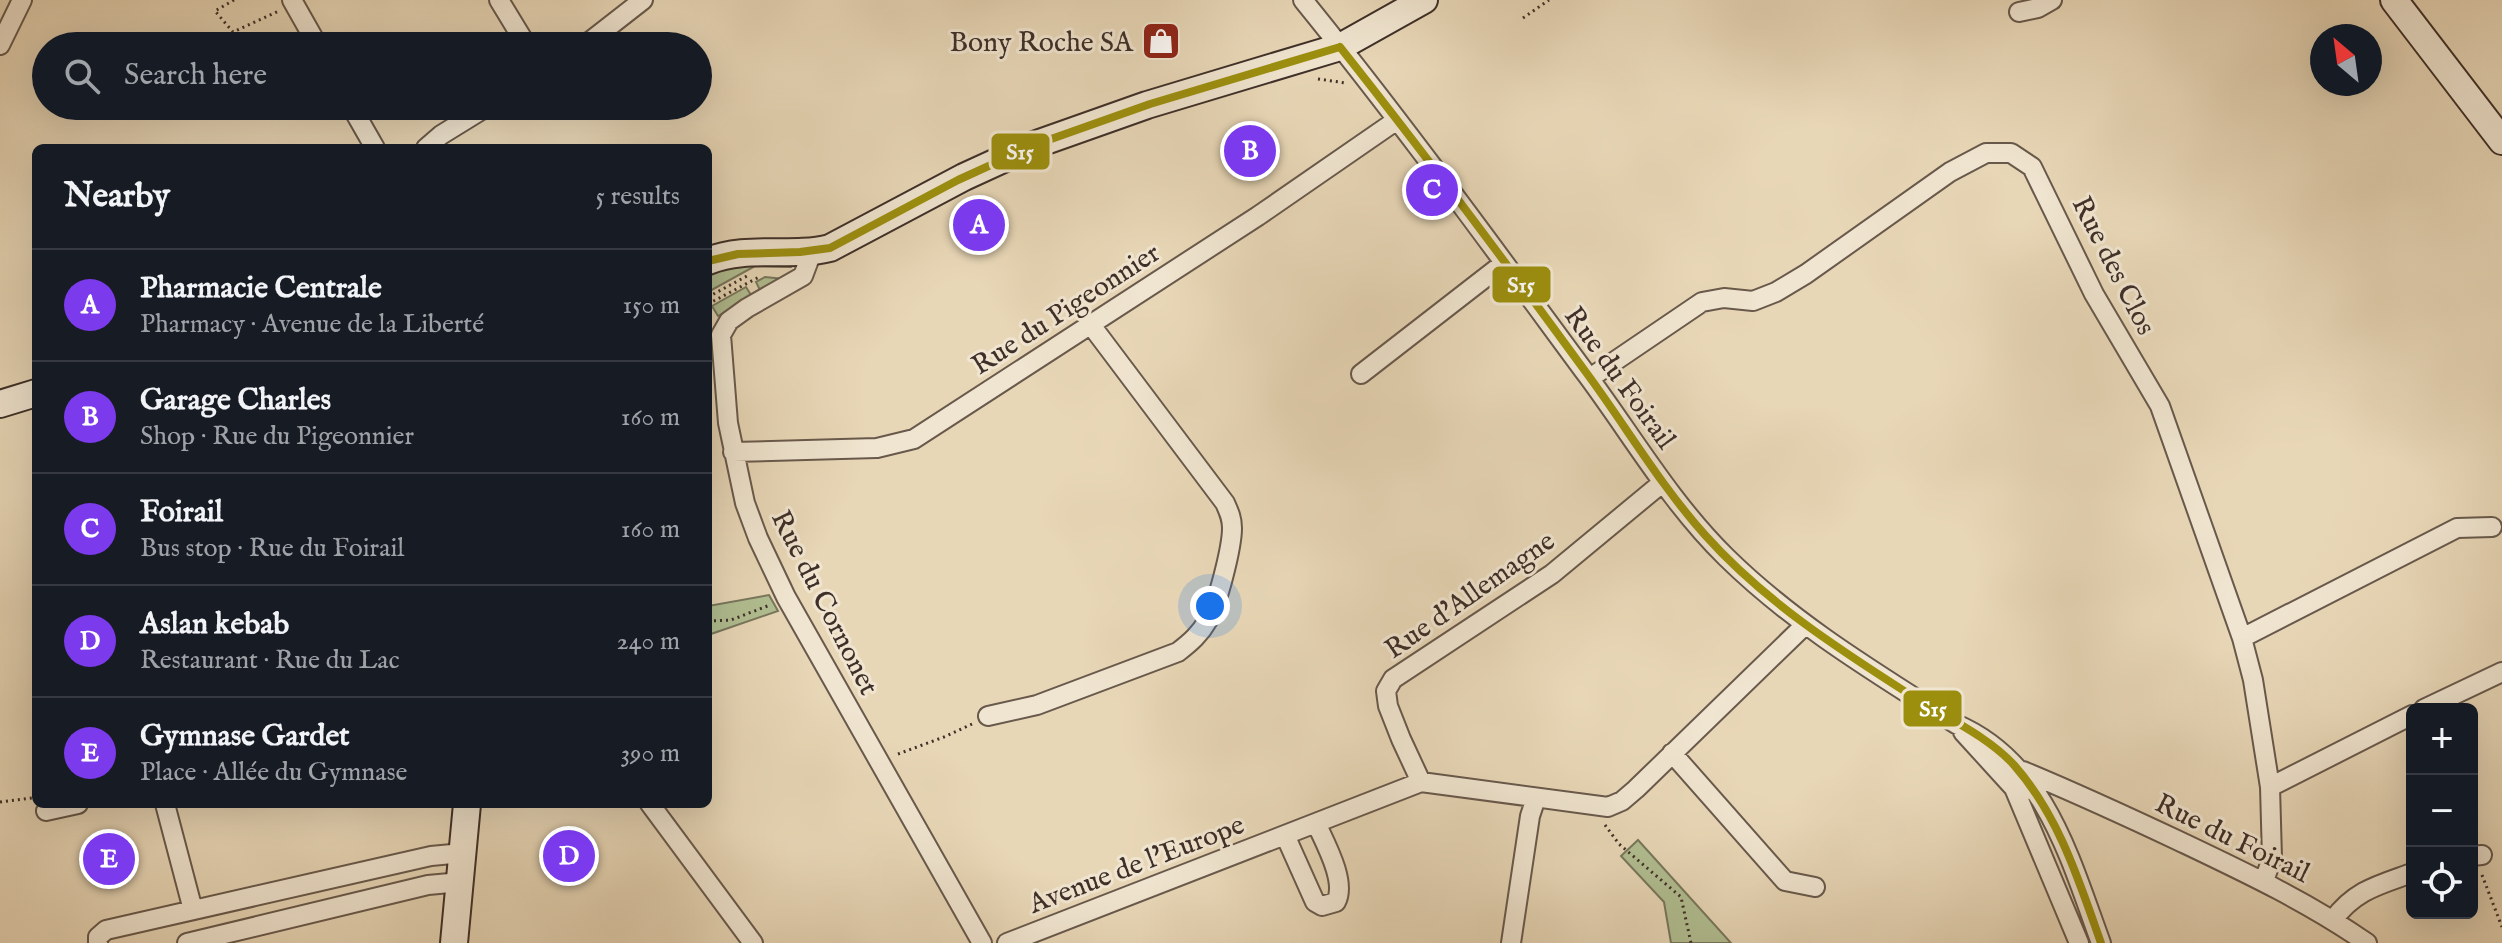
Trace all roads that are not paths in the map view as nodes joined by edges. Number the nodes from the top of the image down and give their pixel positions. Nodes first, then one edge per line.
1 (22, 0) edge
2 (499, 0) edge
3 (643, 0) edge
4 (1303, 0) edge
5 (1424, 0) edge
6 (2052, 0) edge
7 (2394, 0) edge
8 (293, 2) edge
9 (2019, 12) dead end
10 (310, 32) edge
11 (518, 32) edge
12 (602, 32) edge
13 (0, 45) edge
14 (1340, 47) junction
15 (359, 120) edge
16 (465, 120) edge
17 (1397, 120) junction
18 (2502, 141) edge
19 (373, 144) edge
20 (431, 144) edge
21 (812, 252) junction
22 (716, 258) edge
23 (1504, 263) junction
24 (1091, 325) junction
25 (1361, 374) dead end
26 (1590, 378) junction
27 (32, 394) edge
28 (0, 404) edge
29 (733, 452) junction
30 (1662, 483) junction
31 (2492, 527) dead end
32 (1805, 625) junction
33 (2242, 638) junction
34 (2502, 672) edge
35 (2437, 703) edge
36 (988, 716) road end
37 (2406, 718) edge
38 (1672, 753) junction
39 (2016, 779) junction
40 (1421, 782) junction
41 (2270, 787) junction
42 (2069, 790) junction
43 (2041, 797) junction
44 (1536, 798) junction
45 (166, 808) edge
46 (467, 808) edge
47 (653, 808) edge
48 (1316, 823) junction
49 (1285, 835) junction
50 (463, 853) junction
51 (2406, 875) edge
52 (2264, 881) junction
53 (461, 882) junction
54 (1815, 887) dead end
55 (193, 910) junction
56 (2333, 920) junction
57 (98, 943) edge
58 (187, 943) edge
59 (454, 943) edge
60 (753, 943) edge
61 (982, 943) edge
62 (1007, 943) edge
63 (1511, 943) edge
64 (2079, 943) edge
65 (2101, 943) edge
66 (2367, 943) edge

1 - 13 street
2 - 11 street
3 - 12 street
4 - 14 street, Rue du Foirail
5 - 14 street
6 - 9 street
7 - 18 street
8 - 10 street
14 - 17 street, Rue du Foirail
14 - 21 street
15 - 19 street
16 - 20 street
17 - 23 street, Rue du Foirail
17 - 24 street, Rue du Pigeonnier
21 - 22 street
21 - 29 street, Rue du Cornonet
23 - 25 street
23 - 26 street, Rue du Foirail
24 - 29 street, Rue du Pigeonnier
24 - 36 street
26 - 30 street, Rue du Foirail
26 - 33 street, Rue des Clos
27 - 28 street
29 - 61 street, Rue du Cornonet
30 - 32 street, Rue du Foirail
30 - 40 street, Rue d'Allemagne
31 - 33 street
32 - 38 street
32 - 39 street, Rue du Foirail
33 - 41 street, Rue des Clos
34 - 35 street
37 - 41 street
38 - 44 street, Avenue de l'Europe
38 - 54 street
39 - 42 street, Rue du Foirail
39 - 43 street, Rue du Foirail
39 - 64 street
40 - 44 street, Avenue de l'Europe
40 - 48 street, Avenue de l'Europe
41 - 52 street, Rue des Clos
42 - 43 street
42 - 52 street, Rue du Foirail
43 - 65 street
44 - 63 street
45 - 55 street
46 - 50 street
47 - 60 street
48 - 49 street, Avenue de l'Europe
48 - 49 street, Avenue de l'Europe
49 - 62 street, Avenue de l'Europe
50 - 53 street
50 - 55 street
51 - 56 street
52 - 56 street, Rue du Foirail
53 - 58 street
53 - 59 street
55 - 57 street
56 - 66 street, Rue du Foirail

